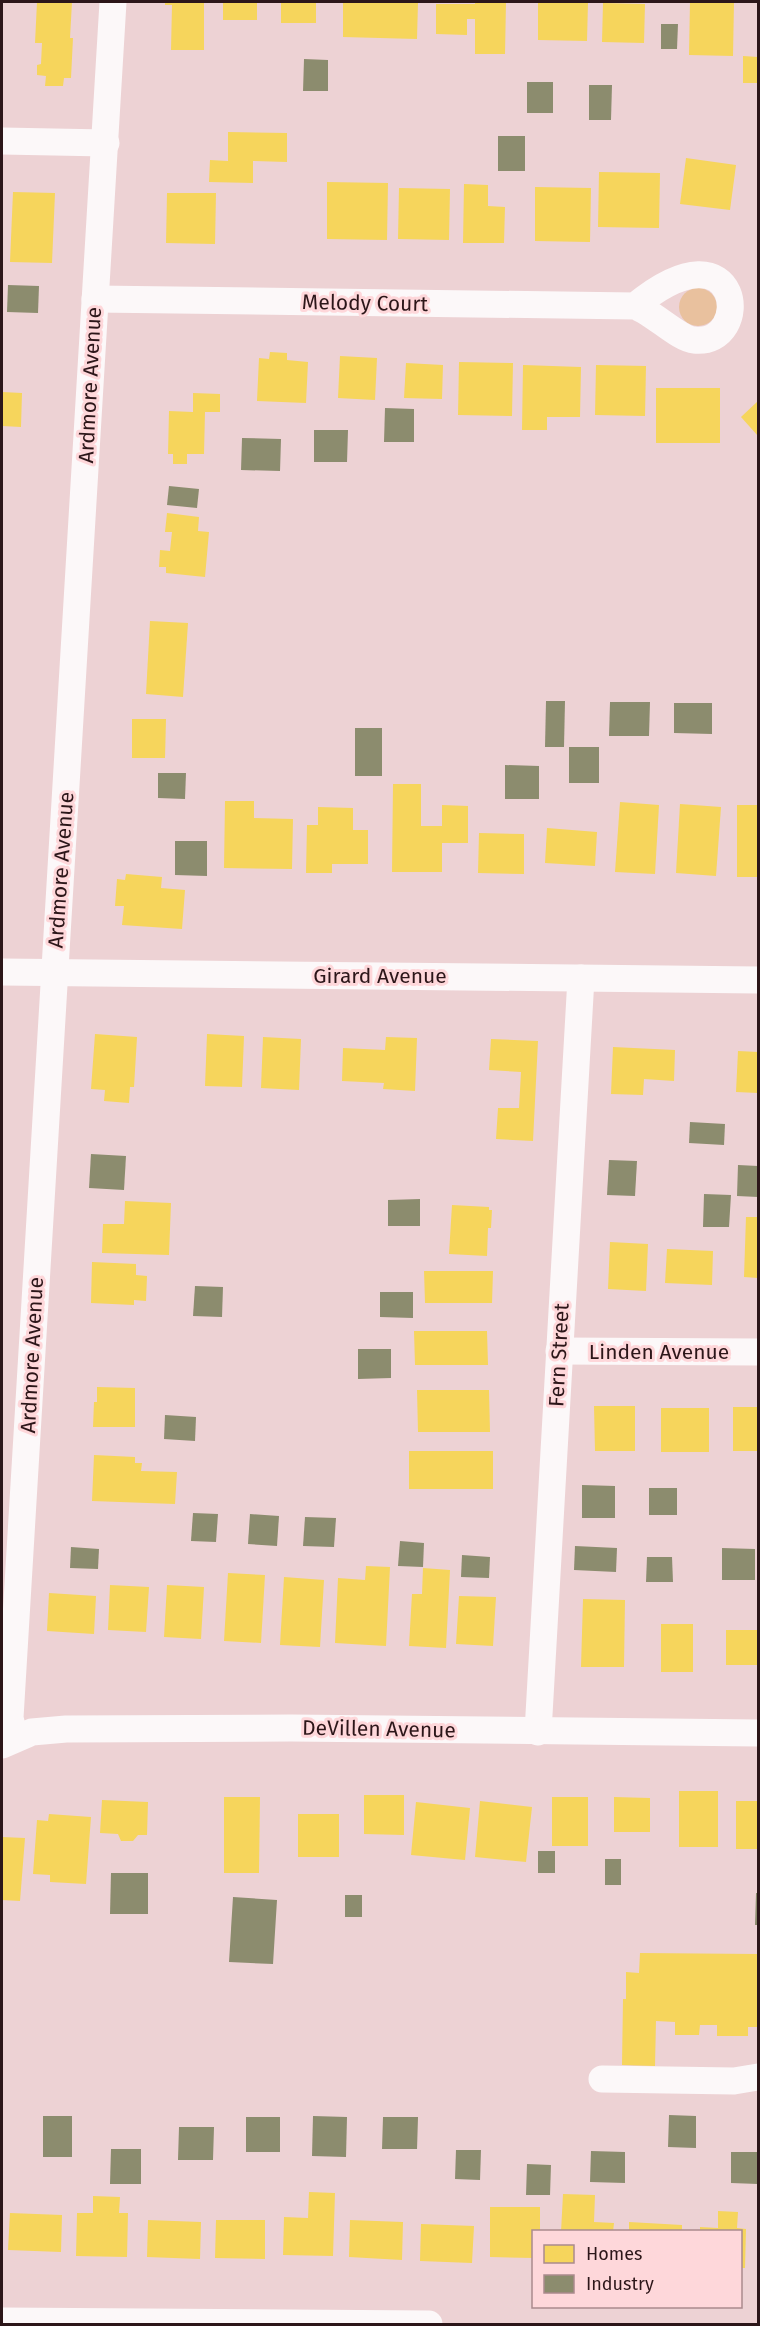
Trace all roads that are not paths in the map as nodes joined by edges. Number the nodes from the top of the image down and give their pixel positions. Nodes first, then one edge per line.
1 (113, 2) edge
2 (2, 141) edge
3 (106, 143) junction
4 (95, 299) junction
5 (635, 306) dead end
6 (2, 972) edge
7 (54, 974) junction
8 (581, 978) junction
9 (759, 980) edge
10 (559, 1351) junction
11 (759, 1352) edge
12 (538, 1731) junction
13 (759, 1733) edge
14 (8, 1742) edge
15 (759, 2077) edge
16 (603, 2079) dead end
17 (2, 2321) edge
18 (429, 2325) edge

1 - 3 street, Ardmore Avenue
2 - 3 street
3 - 4 street, Ardmore Avenue
4 - 5 street, Melody Court
4 - 7 street, Ardmore Avenue
6 - 7 street, Girard Avenue
7 - 8 street, Girard Avenue
7 - 14 street, Ardmore Avenue
8 - 9 street, Girard Avenue
8 - 10 street, Fern Street
10 - 11 street, Linden Avenue
10 - 12 street, Fern Street
12 - 13 street, DeVillen Avenue
12 - 14 street, DeVillen Avenue
15 - 16 street
17 - 18 street

